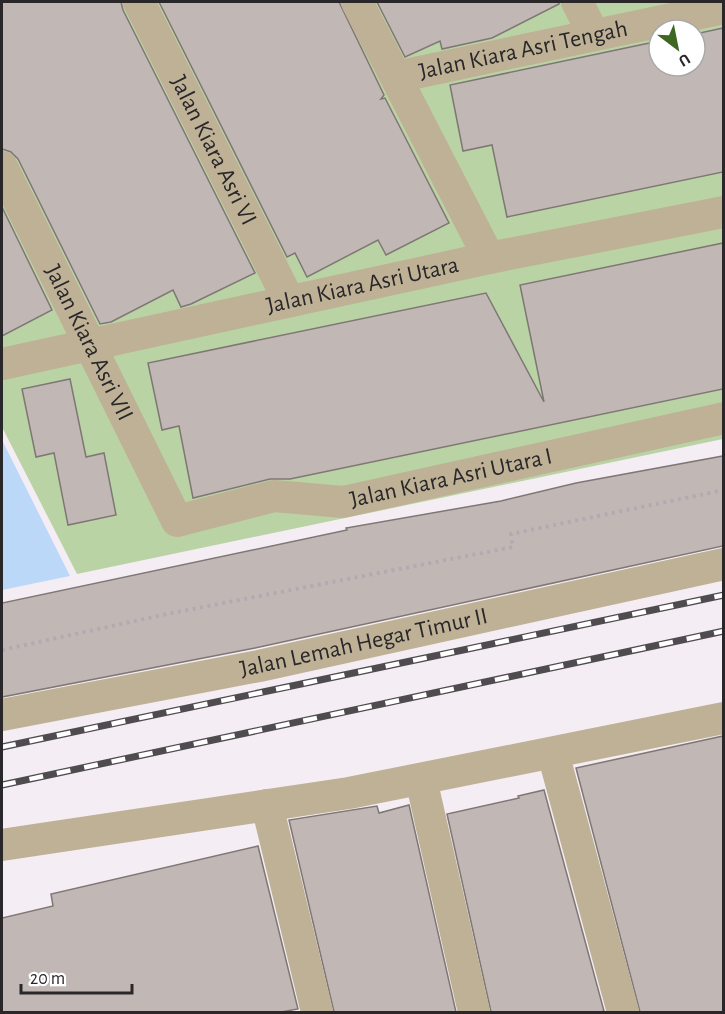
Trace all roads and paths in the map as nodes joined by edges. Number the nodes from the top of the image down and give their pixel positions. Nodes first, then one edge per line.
1 (140, 2) edge
2 (357, 2) edge
3 (577, 2) edge
4 (723, 8) edge
5 (594, 35) junction
6 (396, 77) junction
7 (2, 167) edge
8 (723, 212) edge
9 (489, 258) junction
10 (289, 301) junction
11 (90, 344) junction
12 (2, 364) edge
13 (723, 418) edge
14 (723, 490) edge
15 (177, 521) joint
16 (723, 564) edge
17 (2, 650) edge
18 (2, 715) edge
19 (723, 718) edge
20 (557, 770) junction
21 (425, 799) junction
22 (273, 804) junction
23 (2, 845) edge
24 (317, 1012) edge
25 (474, 1012) edge
26 (624, 1012) edge

1 - 10 street, Jalan Kiara Asri VI
2 - 6 street
3 - 5 street
4 - 5 street, Jalan Kiara Asri Tengah
5 - 6 street, Jalan Kiara Asri Tengah
6 - 9 street
7 - 11 street, Jalan Kiara Asri VII
8 - 9 street, Jalan Kiara Asri Utara
9 - 10 street, Jalan Kiara Asri Utara
10 - 11 street, Jalan Kiara Asri Utara
11 - 12 street, Jalan Kiara Asri Utara
11 - 15 street, Jalan Kiara Asri VII
13 - 15 street, Jalan Kiara Asri Utara I
14 - 17 path
16 - 18 street, Jalan Lemah Hegar Timur II
19 - 20 street
20 - 21 street
20 - 26 street
21 - 22 street
21 - 25 street
22 - 23 street
22 - 24 street

